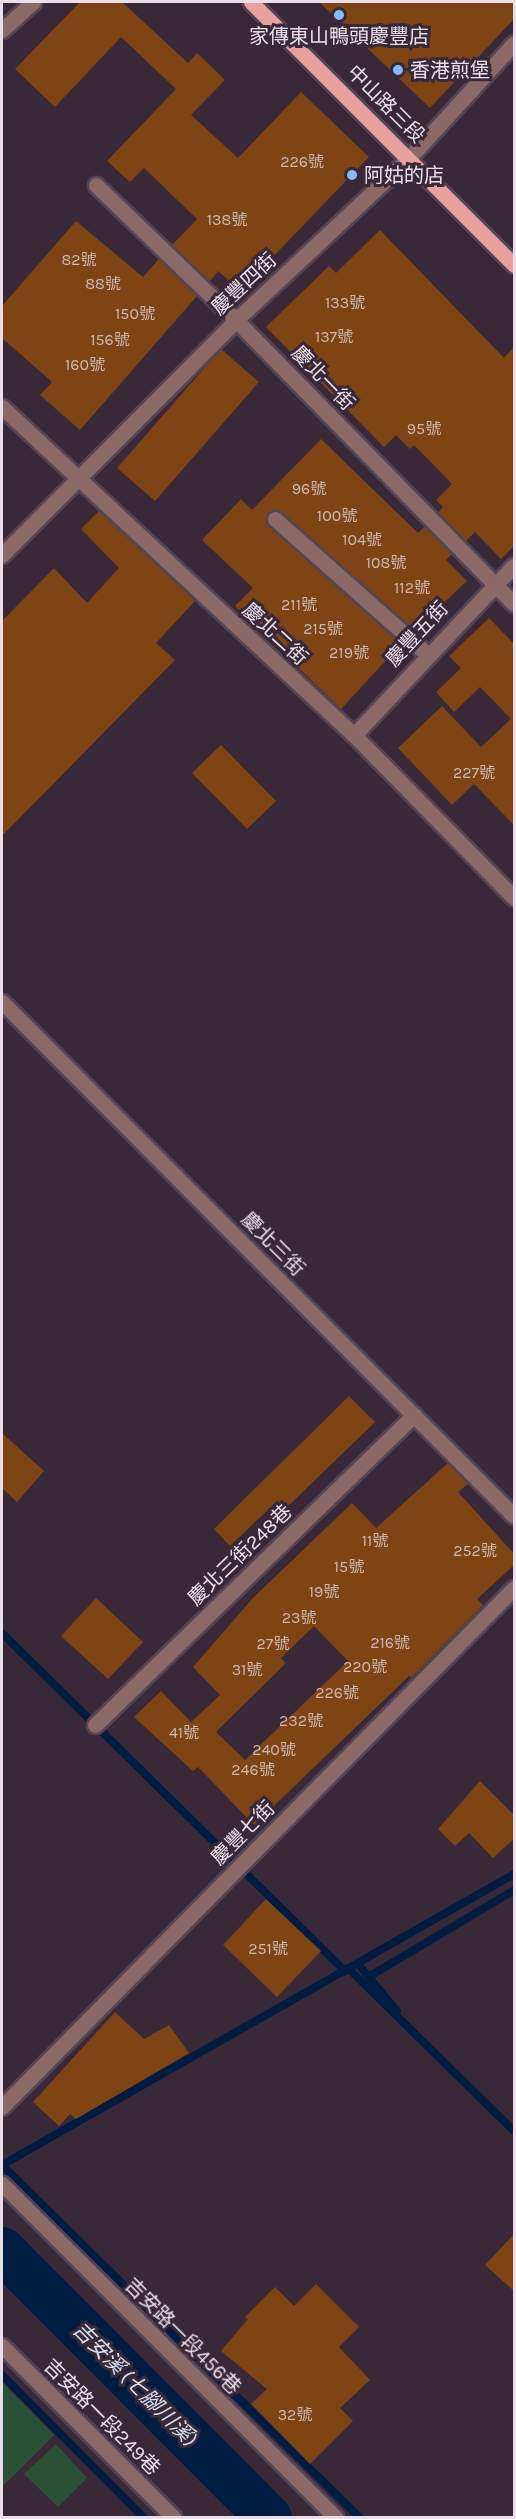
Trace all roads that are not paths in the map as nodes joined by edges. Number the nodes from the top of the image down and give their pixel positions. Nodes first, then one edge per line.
1 (33, 2) edge
2 (251, 2) edge
3 (2, 30) edge
4 (514, 44) edge
5 (410, 157) junction
6 (96, 185) dead end
7 (514, 265) edge
8 (236, 320) junction
9 (2, 407) edge
10 (75, 479) junction
11 (275, 519) dead end
12 (2, 555) edge
13 (514, 565) edge
14 (495, 584) junction
15 (514, 604) edge
16 (426, 653) junction
17 (354, 735) junction
18 (514, 898) edge
19 (2, 1002) edge
20 (414, 1415) junction
21 (514, 1516) edge
22 (514, 1588) edge
23 (95, 1725) dead end
24 (2, 2107) edge
25 (2, 2184) edge
26 (2, 2346) edge
27 (174, 2517) edge
28 (336, 2517) edge

1 - 3 street
2 - 5 main road, 中山路三段
4 - 5 street, 慶豐四街
5 - 7 main road, 中山路三段
5 - 8 street, 慶豐四街
6 - 8 street, 慶北一街
8 - 10 street, 慶豐四街
8 - 14 street, 慶北一街
9 - 10 street, 慶北二街
10 - 12 street, 慶豐四街
10 - 17 street, 慶北二街
11 - 16 street
13 - 14 street, 慶豐五街
14 - 15 street, 慶北一街
14 - 16 street, 慶豐五街
16 - 17 street, 慶豐五街
17 - 18 street, 慶北二街
19 - 20 street, 慶北三街
20 - 21 street, 慶北三街
20 - 23 street, 慶北三街248巷
22 - 24 street, 慶豐七街
25 - 28 street, 吉安路一段456巷
26 - 27 street, 吉安路一段249巷

